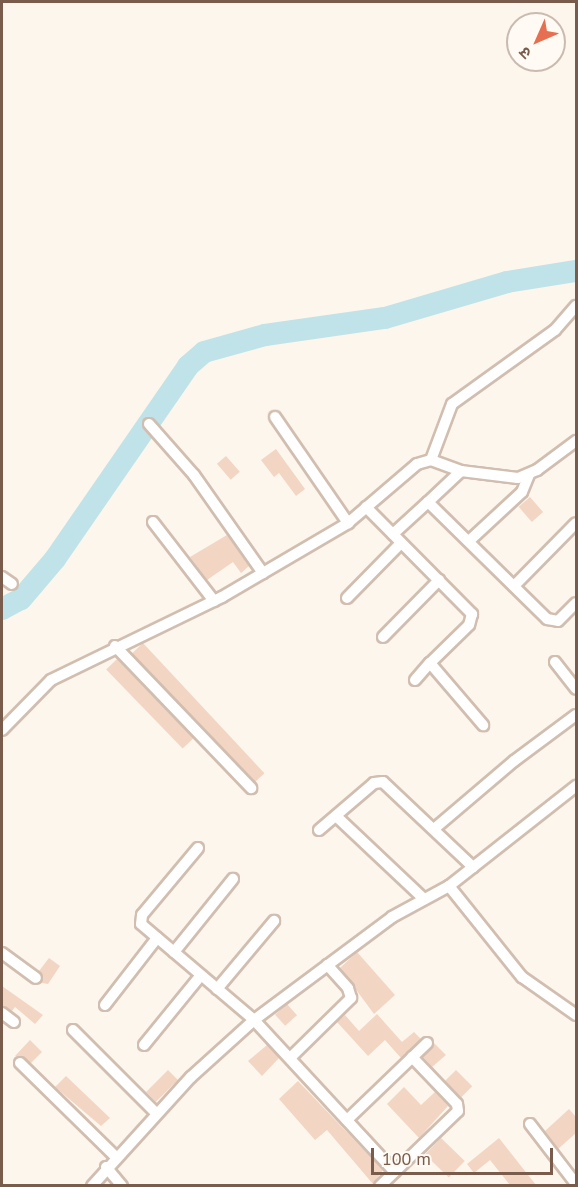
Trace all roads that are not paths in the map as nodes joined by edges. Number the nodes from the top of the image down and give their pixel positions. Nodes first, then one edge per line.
1 (576, 306) edge
2 (275, 417) dead end
3 (149, 424) dead end
4 (576, 441) edge
5 (431, 460) junction
6 (461, 471) junction
7 (529, 475) junction
8 (428, 502) junction
9 (366, 507) junction
10 (153, 522) dead end
11 (348, 523) junction
12 (576, 523) edge
13 (397, 538) junction
14 (469, 541) junction
15 (263, 573) junction
16 (2, 577) edge
17 (439, 580) junction
18 (12, 584) dead end
19 (514, 586) junction
20 (347, 598) dead end
21 (214, 601) junction
22 (576, 603) edge
23 (383, 637) dead end
24 (115, 646) junction
25 (555, 662) dead end
26 (430, 663) junction
27 (414, 680) dead end
28 (576, 689) edge
29 (576, 715) edge
30 (5, 718) edge
31 (483, 725) dead end
32 (2, 730) edge
33 (576, 786) edge
34 (251, 788) dead end
35 (336, 816) junction
36 (434, 829) junction
37 (319, 830) dead end
38 (198, 848) dead end
39 (473, 867) junction
40 (232, 879) dead end
41 (449, 886) junction
42 (423, 898) junction
43 (274, 921) dead end
44 (157, 938) junction
45 (174, 952) junction
46 (2, 953) edge
47 (327, 965) junction
48 (201, 975) junction
49 (36, 978) dead end
50 (218, 989) junction
51 (105, 1005) dead end
52 (2, 1013) edge
53 (576, 1015) edge
54 (254, 1020) junction
55 (14, 1022) dead end
56 (73, 1030) dead end
57 (427, 1042) dead end
58 (144, 1045) dead end
59 (412, 1057) junction
60 (290, 1058) junction
61 (21, 1063) dead end
62 (156, 1113) junction
63 (347, 1120) junction
64 (530, 1124) dead end
65 (115, 1156) junction
66 (106, 1167) junction
67 (395, 1172) junction
68 (576, 1184) edge
69 (92, 1185) edge
70 (122, 1185) edge
71 (380, 1185) edge

1 - 5 street
2 - 11 street
3 - 15 street
4 - 7 street
5 - 6 street
5 - 9 street
6 - 7 street
6 - 8 street
7 - 14 street
8 - 13 street
8 - 14 street
9 - 11 street
9 - 13 street
10 - 21 street
11 - 15 street
12 - 19 street
13 - 17 street
13 - 20 street
14 - 19 street
15 - 21 street
16 - 18 street
17 - 23 street
17 - 26 street
19 - 22 street
21 - 24 street
24 - 30 street
24 - 34 street
25 - 28 street
26 - 27 street
26 - 31 street
29 - 36 street
30 - 32 street
33 - 39 street
35 - 36 street
35 - 37 street
35 - 42 street
36 - 39 street
38 - 44 street
39 - 41 street
40 - 45 street
41 - 42 street
41 - 53 street
42 - 47 street
43 - 50 street
44 - 45 street
44 - 51 street
45 - 48 street
46 - 49 street
47 - 54 street
47 - 60 street
48 - 50 street
48 - 58 street
50 - 54 street
52 - 55 street
54 - 60 street
54 - 62 street
56 - 62 street
57 - 59 street
59 - 63 street
59 - 67 street
60 - 63 street
61 - 65 street
62 - 65 street
63 - 67 street
64 - 68 street
65 - 66 street
66 - 69 street
66 - 70 street
67 - 71 street

